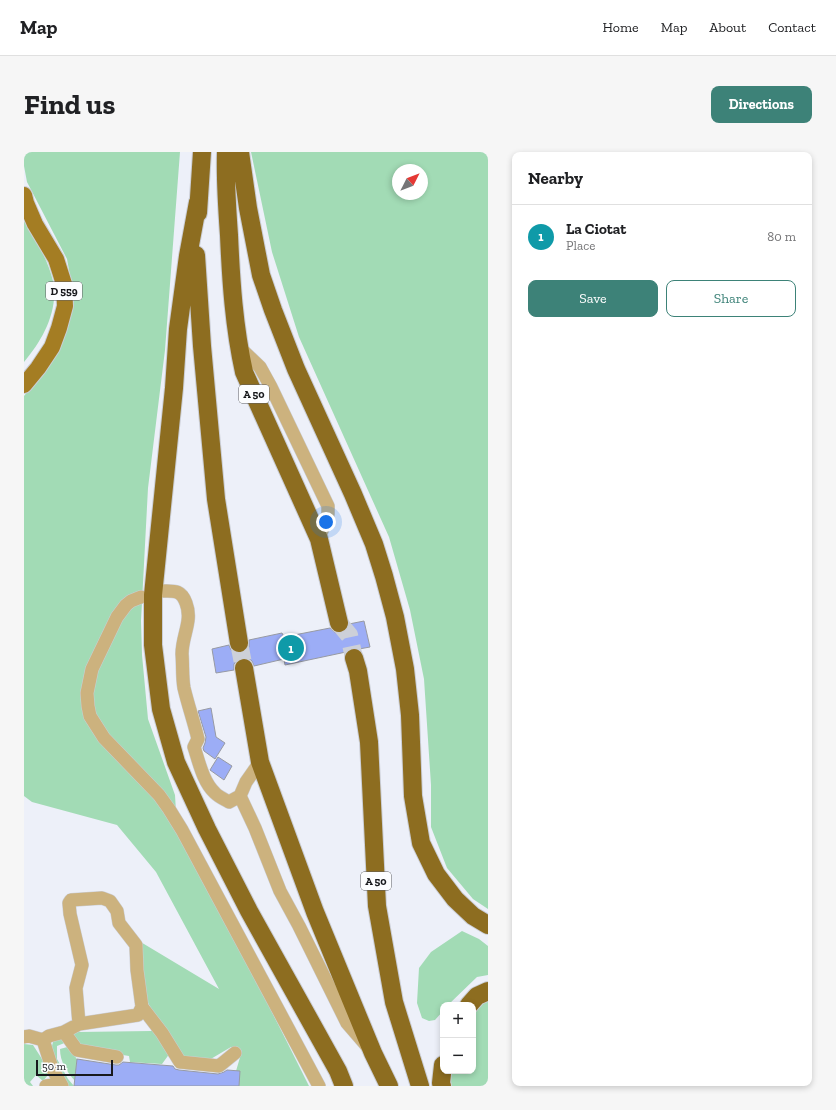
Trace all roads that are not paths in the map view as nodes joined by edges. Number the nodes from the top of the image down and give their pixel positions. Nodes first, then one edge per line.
1 (202, 152) edge
2 (226, 152) edge
3 (240, 152) edge
4 (24, 195) edge
5 (198, 202) junction
6 (24, 385) edge
7 (160, 591) dead end
8 (141, 597) dead end
9 (339, 623) tunnel mouth
10 (239, 643) tunnel mouth
11 (354, 658) tunnel mouth
12 (244, 668) tunnel mouth
13 (260, 762) junction
14 (240, 796) junction
15 (488, 925) edge
16 (488, 991) edge
17 (472, 1002) edge
18 (142, 1008) junction
19 (79, 1024) junction
20 (64, 1032) junction
21 (24, 1037) edge
22 (43, 1040) junction
23 (373, 1052) junction
24 (235, 1053) dead end
25 (117, 1057) dead end
26 (442, 1074) edge
27 (61, 1085) edge
28 (46, 1086) edge
29 (319, 1086) edge
30 (344, 1086) edge
31 (389, 1086) edge
32 (420, 1086) edge
33 (442, 1086) edge

1 - 5 highway
2 - 9 highway, A 50
3 - 15 highway
4 - 6 main road, D 559
5 - 10 highway
5 - 30 highway
7 - 14 street
8 - 29 street
11 - 32 highway, A 50
12 - 13 highway
13 - 14 street
13 - 23 highway
14 - 23 street
16 - 17 highway
18 - 19 street
18 - 19 street
18 - 24 street
19 - 20 street
20 - 22 street
20 - 25 street
21 - 22 street
22 - 27 street
23 - 31 highway
26 - 33 highway
27 - 28 street

